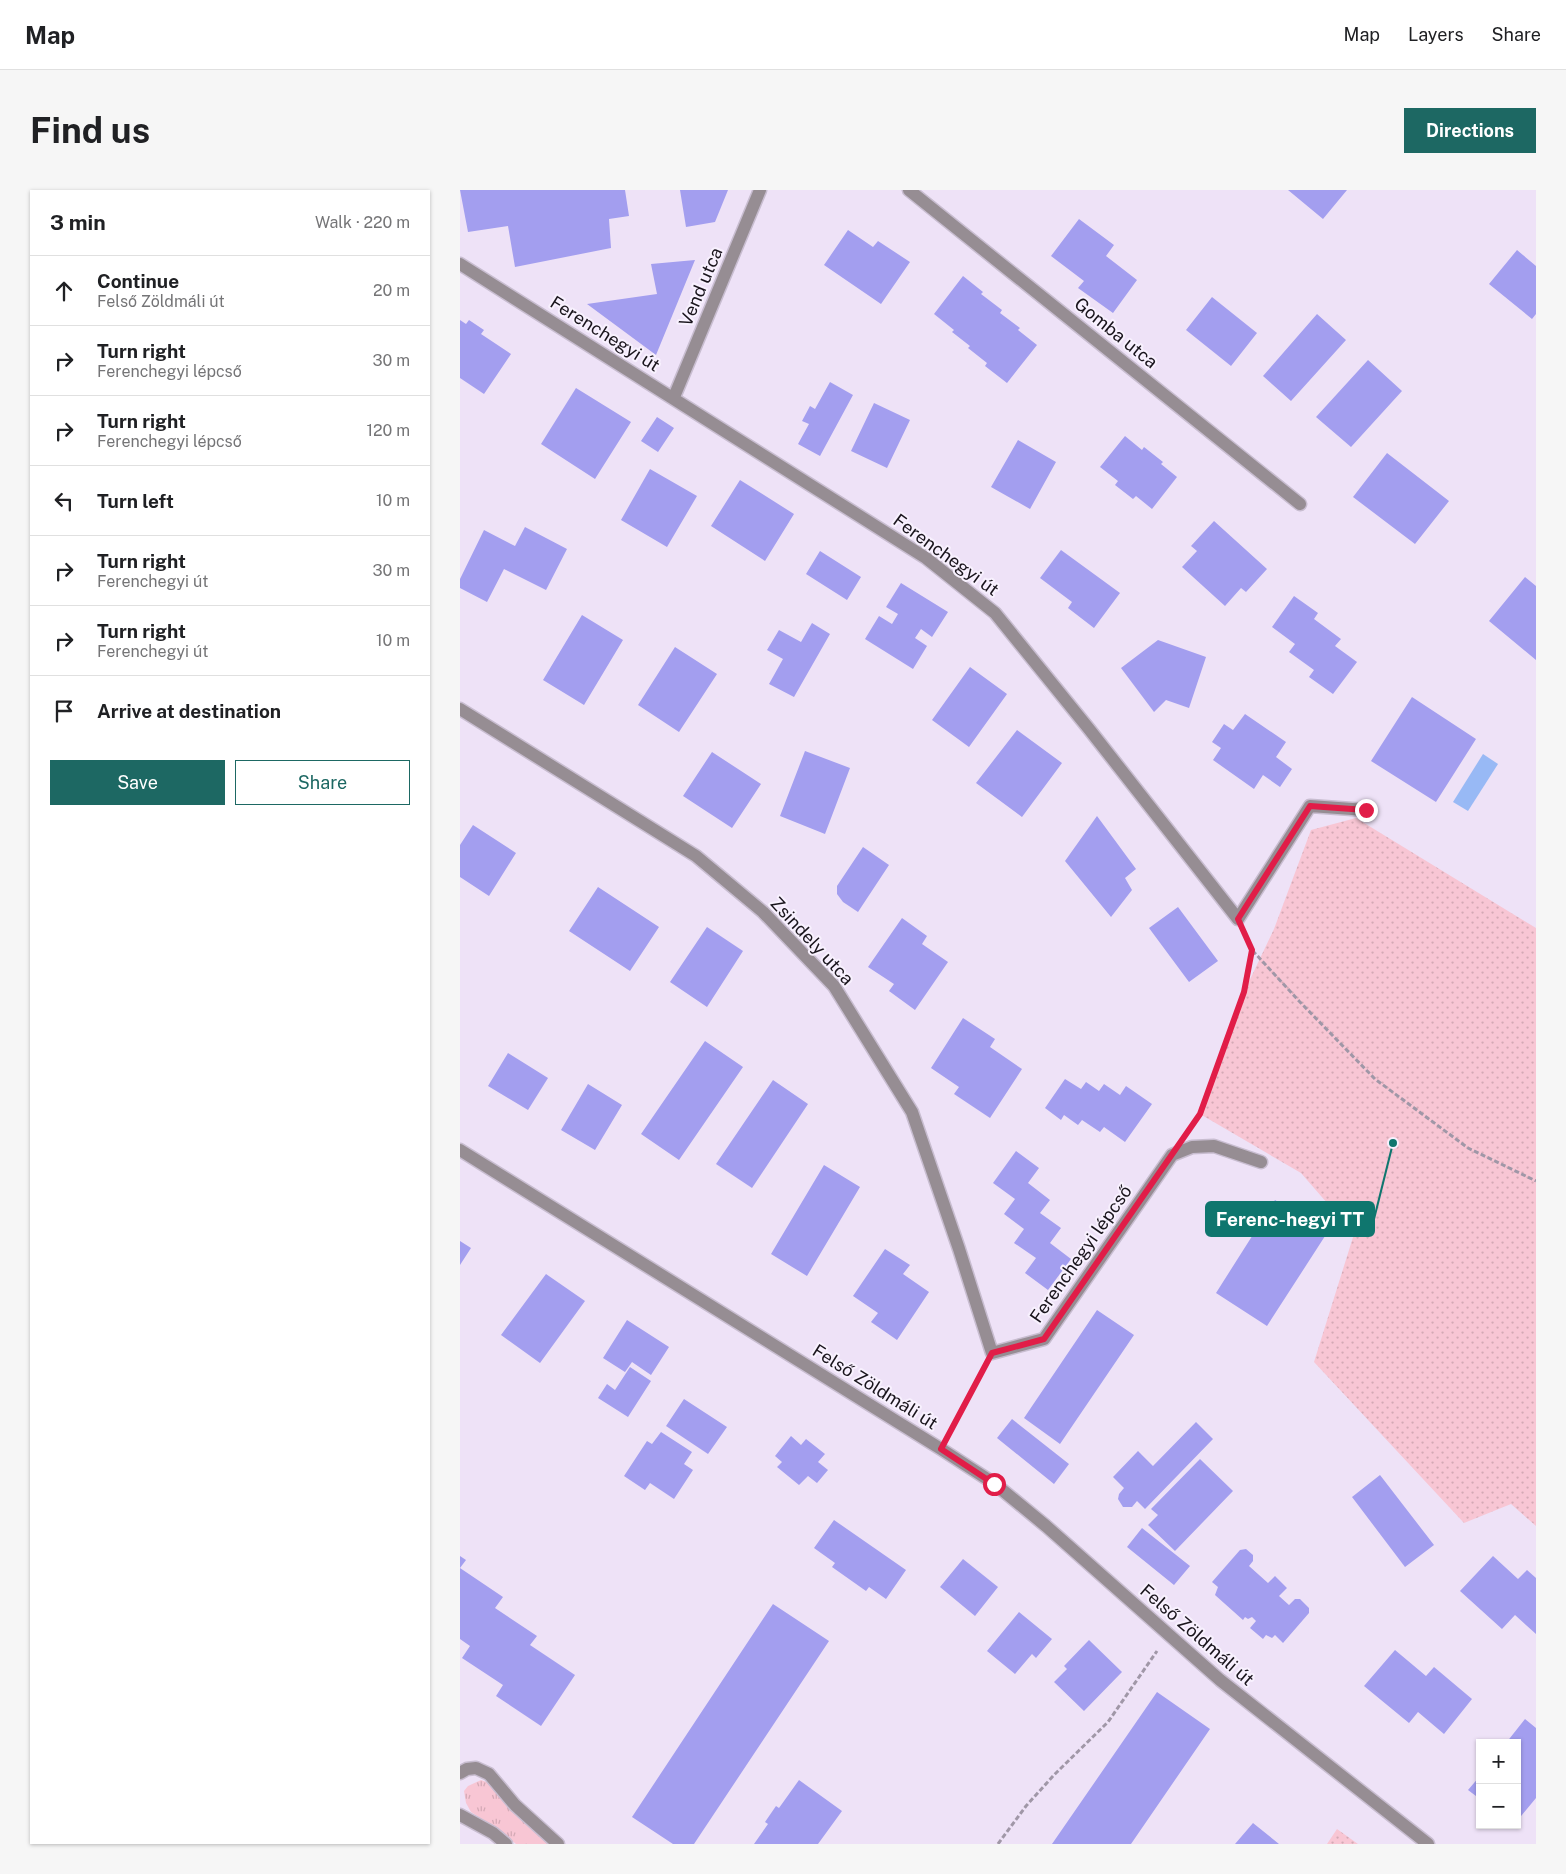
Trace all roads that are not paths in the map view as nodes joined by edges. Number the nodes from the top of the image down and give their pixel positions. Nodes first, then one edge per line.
1 (760, 190) edge
2 (910, 190) edge
3 (460, 264) edge
4 (674, 397) junction
5 (1300, 504) dead end
6 (460, 709) edge
7 (1366, 810) dead end
8 (460, 1150) edge
9 (1260, 1162) dead end
10 (992, 1353) joint
11 (462, 1768) edge
12 (460, 1815) edge
13 (506, 1844) edge
14 (558, 1844) edge
15 (1428, 1844) edge

1 - 4 street, Vend utca
2 - 5 street, Gomba utca
3 - 4 street, Ferenchegyi út
4 - 7 street, Ferenchegyi út
6 - 10 street, Zsindely utca
8 - 15 street, Felső Zöldmáli út
9 - 10 street, Ferenchegyi lépcső
11 - 14 street
12 - 13 street

